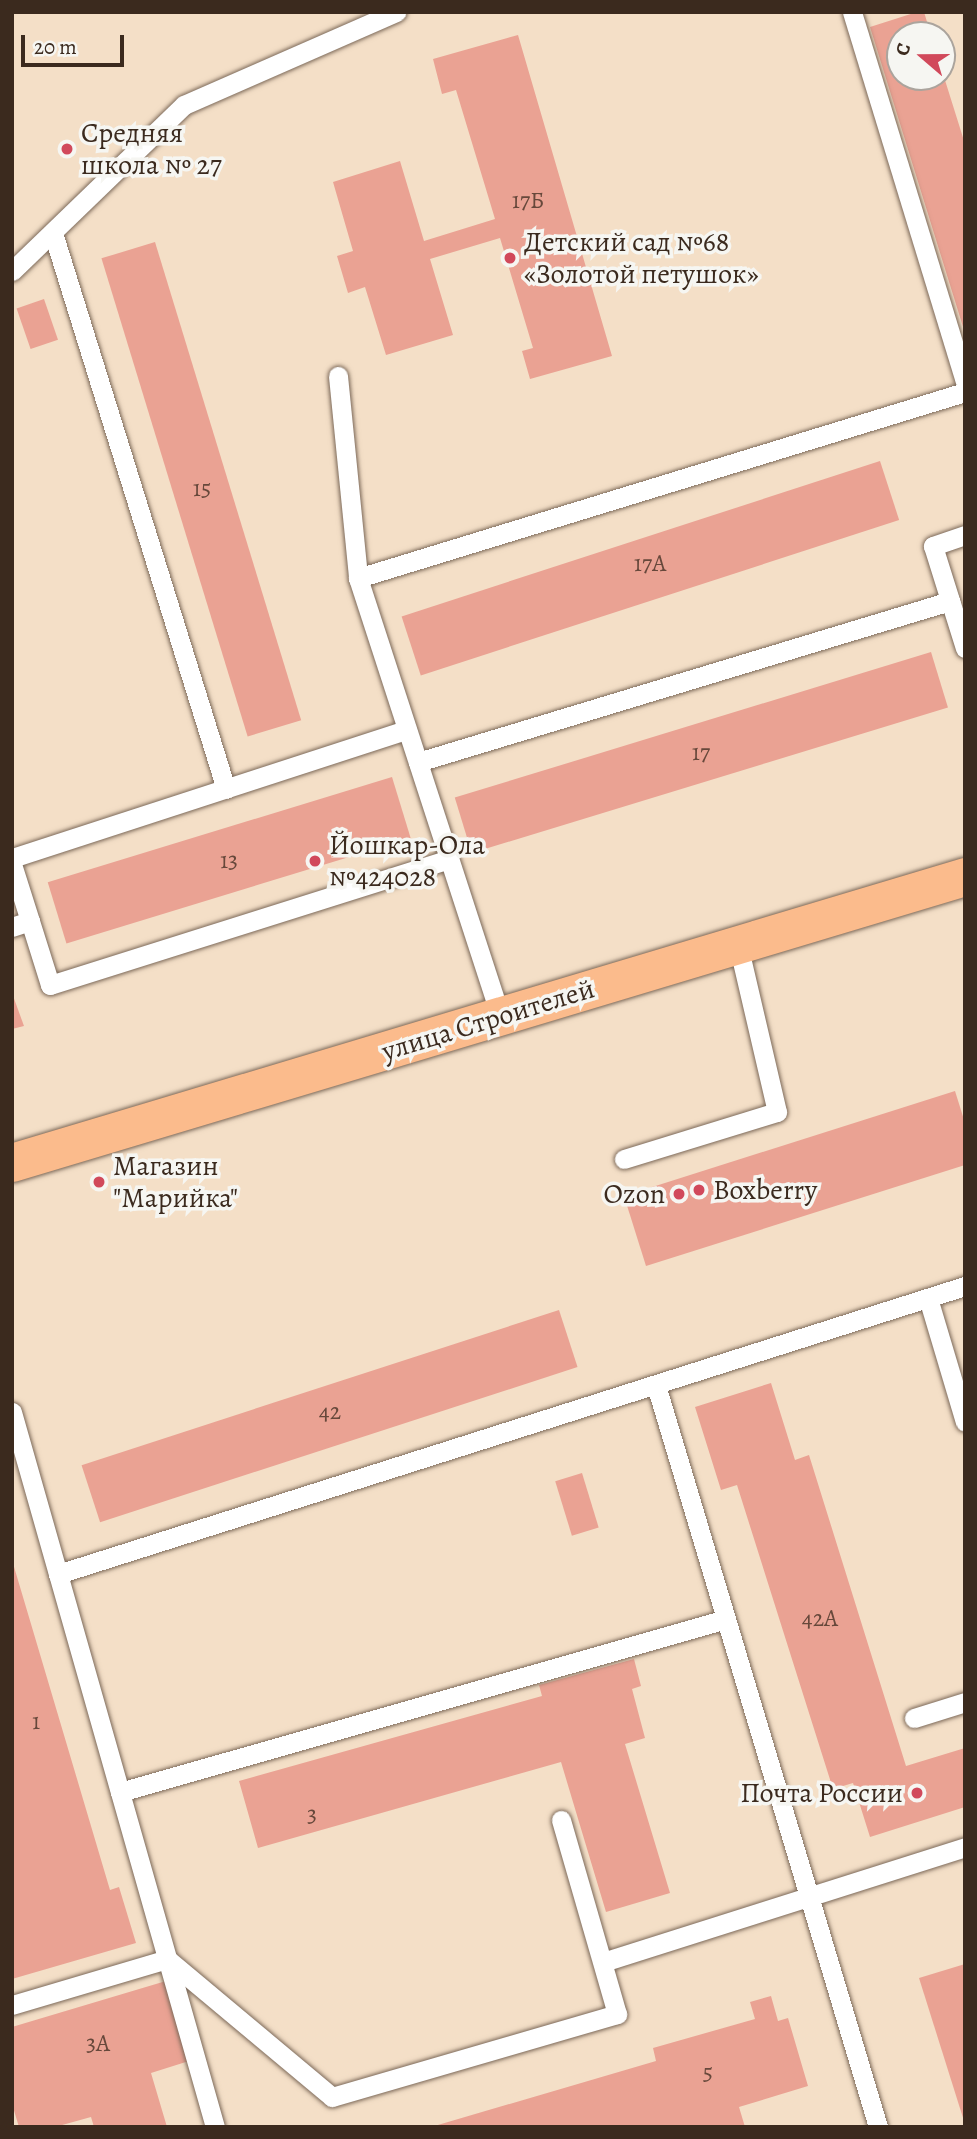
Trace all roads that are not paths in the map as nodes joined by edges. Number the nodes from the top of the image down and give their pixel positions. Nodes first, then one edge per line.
1 (396, 12) edge
2 (852, 12) edge
3 (53, 233) junction
4 (12, 271) edge
5 (338, 376) dead end
6 (965, 381) edge
7 (965, 392) edge
8 (965, 535) edge
9 (358, 578) junction
10 (950, 601) junction
11 (965, 648) edge
12 (407, 730) junction
13 (418, 762) junction
14 (226, 789) junction
15 (12, 858) edge
16 (449, 859) junction
17 (12, 864) edge
18 (965, 877) edge
19 (21, 924) edge
20 (738, 945) junction
21 (500, 1016) junction
22 (624, 1159) dead end
23 (12, 1163) edge
24 (965, 1286) edge
25 (928, 1298) junction
26 (656, 1385) junction
27 (12, 1412) edge
28 (965, 1422) edge
29 (58, 1574) junction
30 (726, 1619) junction
31 (965, 1702) edge
32 (914, 1718) dead end
33 (120, 1792) junction
34 (561, 1819) dead end
35 (965, 1847) edge
36 (810, 1896) junction
37 (167, 1959) junction
38 (603, 1962) junction
39 (12, 2005) edge
40 (215, 2127) edge
41 (878, 2127) edge

1 - 3 lane
2 - 6 lane
3 - 4 lane
3 - 14 lane
5 - 9 lane
7 - 9 lane
8 - 10 lane
9 - 12 lane
10 - 11 lane
10 - 13 lane
12 - 13 lane
12 - 14 lane
13 - 16 lane
14 - 15 lane
16 - 19 lane
16 - 21 lane
17 - 19 lane
18 - 20 main road, улица Строителей
20 - 21 main road, улица Строителей
20 - 22 lane
21 - 23 main road, улица Строителей
24 - 25 lane
25 - 26 lane
25 - 28 lane
26 - 29 lane
26 - 30 lane
27 - 29 lane
29 - 33 lane
30 - 33 lane
30 - 36 lane
31 - 32 lane
33 - 37 lane
34 - 38 lane
35 - 36 lane
36 - 38 lane
36 - 41 lane
37 - 38 lane
37 - 39 lane
37 - 40 lane

